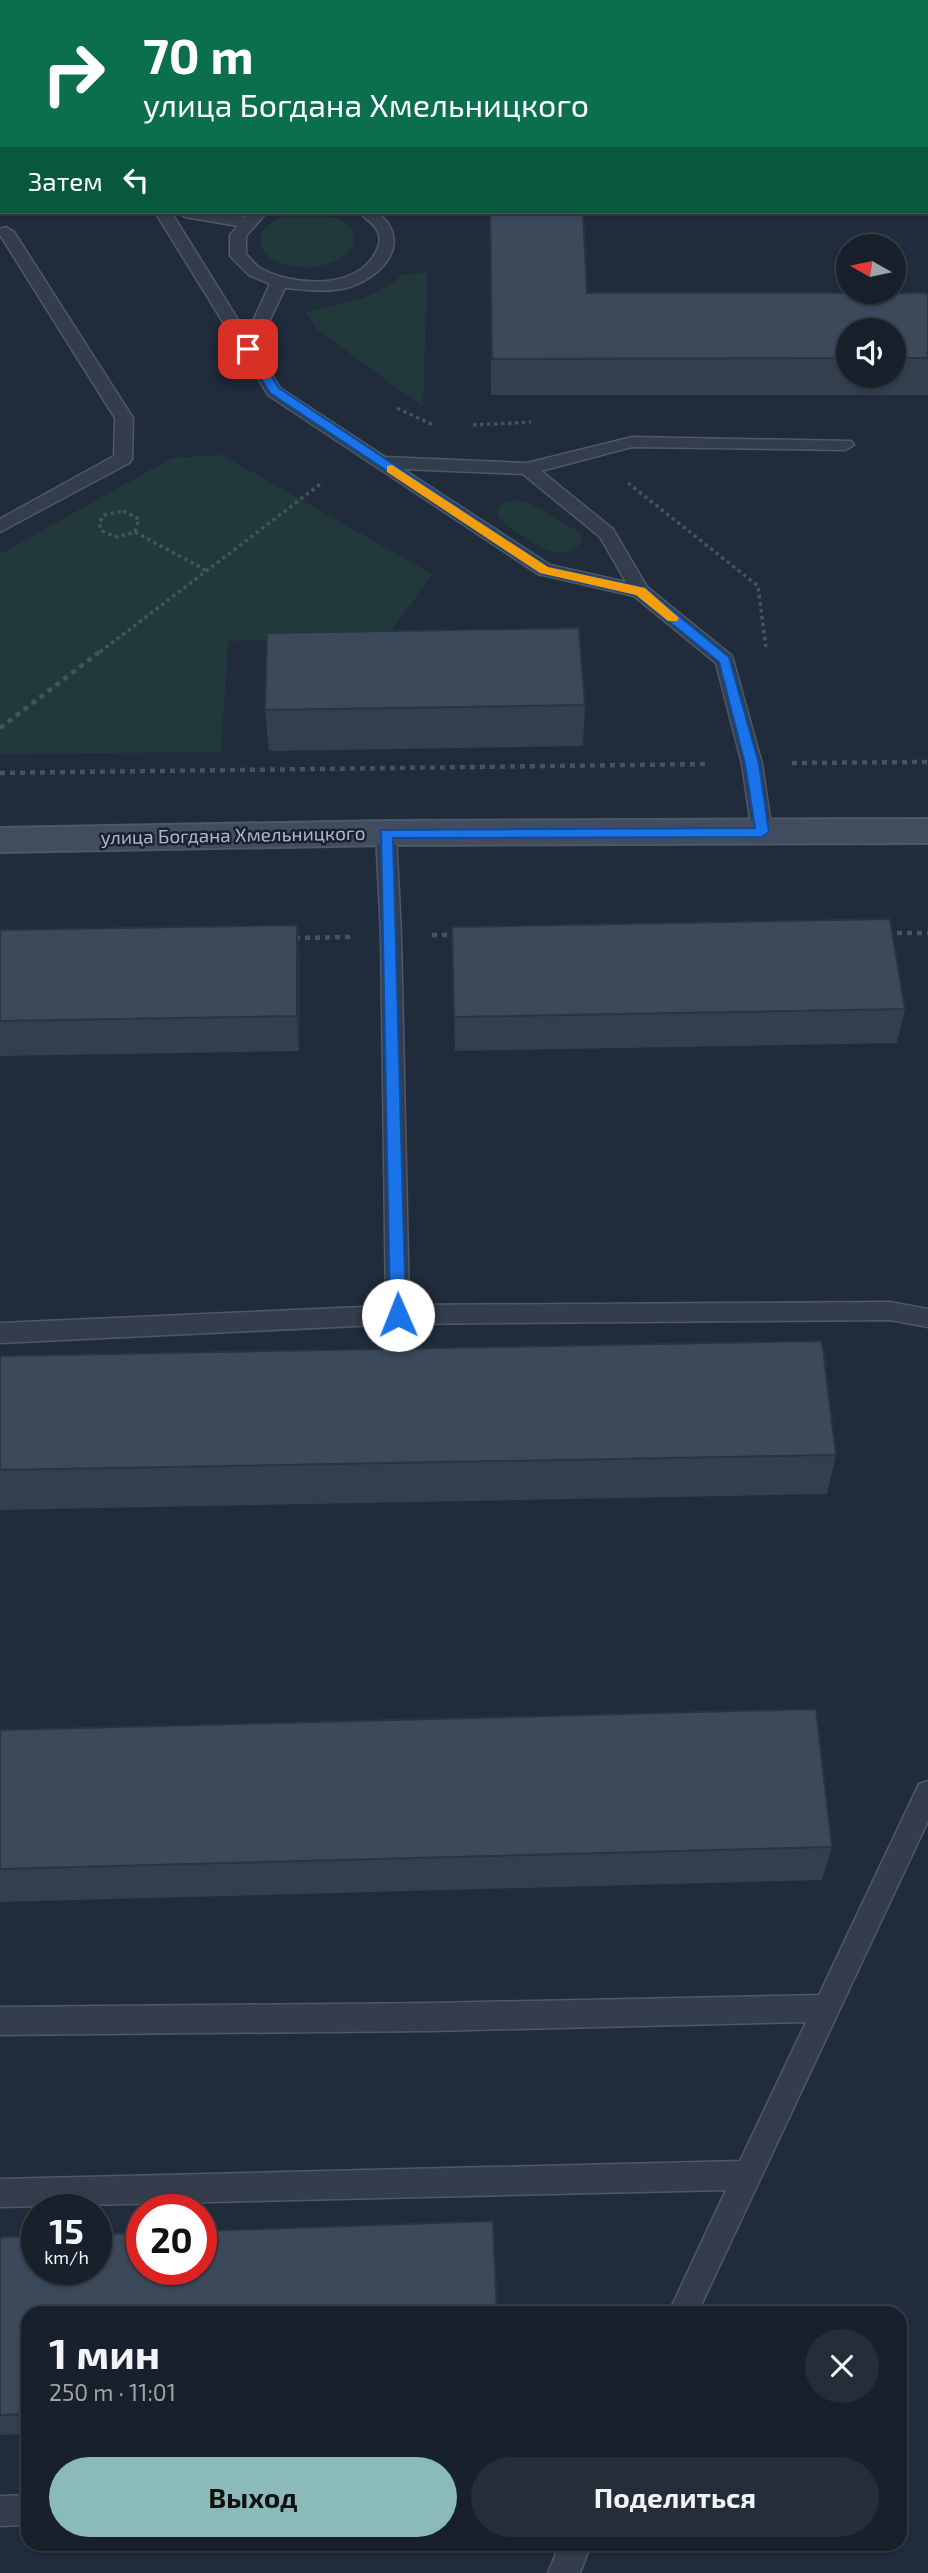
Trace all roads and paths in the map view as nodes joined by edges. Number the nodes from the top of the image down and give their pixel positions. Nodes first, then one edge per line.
1 (164, 214) edge
2 (197, 214) edge
3 (257, 214) edge
4 (369, 214) edge
5 (246, 222) junction
6 (6, 232) dead end
7 (279, 283) junction
8 (248, 349) junction
9 (397, 408) dead end
10 (531, 422) dead end
11 (465, 426) dead end
12 (438, 427) dead end
13 (845, 444) dead end
14 (590, 453) junction
15 (380, 461) junction
16 (527, 469) junction
17 (323, 482) dead end
18 (0, 526) edge
19 (135, 532) junction
20 (209, 572) junction
21 (640, 591) junction
22 (767, 654) dead end
23 (0, 728) edge
24 (928, 762) edge
25 (752, 764) junction
26 (0, 773) edge
27 (928, 831) edge
28 (762, 832) junction
29 (386, 833) junction
30 (0, 840) edge
31 (875, 933) edge
32 (928, 933) edge
33 (391, 935) junction
34 (458, 935) edge
35 (293, 938) edge
36 (398, 1315) junction
37 (928, 1318) edge
38 (0, 1333) edge
39 (928, 1793) edge
40 (825, 2008) junction
41 (0, 2021) edge
42 (747, 2175) junction
43 (0, 2193) edge
44 (686, 2306) edge
45 (21, 2510) edge
46 (0, 2511) edge
47 (573, 2551) edge
48 (564, 2573) edge

1 - 8 lane
2 - 5 lane
3 - 5 lane
4 - 7 lane
5 - 7 lane
6 - 18 lane
7 - 8 lane
8 - 15 lane
9 - 12 path
10 - 11 path
13 - 14 lane
14 - 16 lane
14 - 22 path
15 - 16 lane
15 - 21 lane
16 - 21 lane
17 - 20 path
19 - 19 path
19 - 20 path
20 - 23 path
21 - 25 lane
24 - 25 path
25 - 26 path
25 - 28 lane
27 - 28 main road, улица Богдана Хмельницкого
28 - 29 main road, улица Богдана Хмельницкого
29 - 30 main road, улица Богдана Хмельницкого
29 - 33 lane
31 - 32 path
33 - 34 path
33 - 35 path
33 - 36 lane
36 - 37 lane
36 - 38 lane
39 - 40 lane
40 - 41 lane
40 - 42 lane
42 - 43 lane
42 - 44 lane
45 - 46 lane
47 - 48 lane

